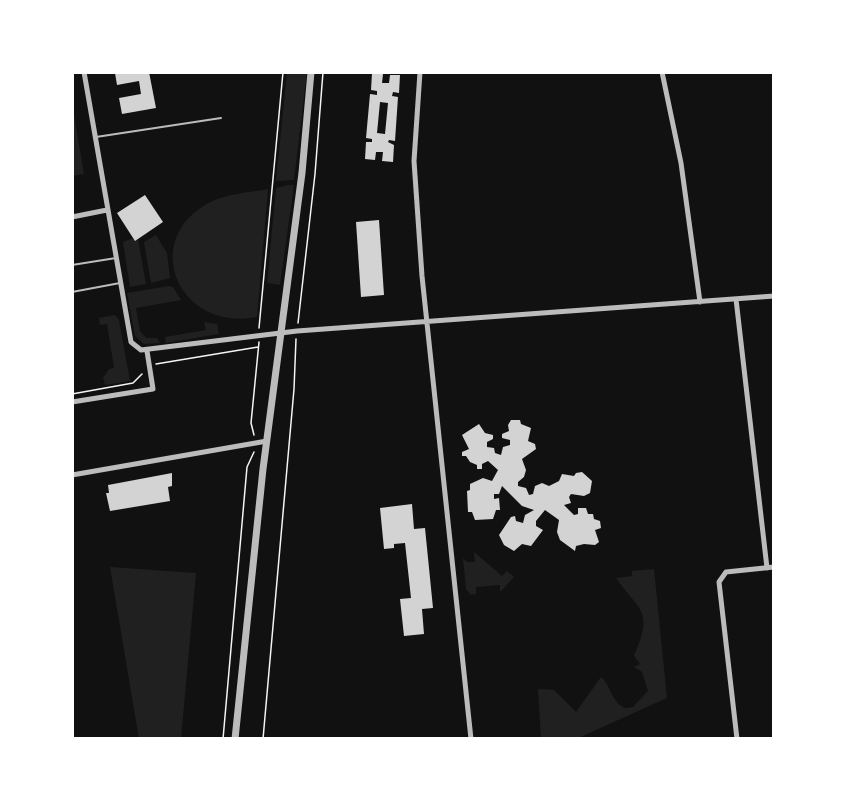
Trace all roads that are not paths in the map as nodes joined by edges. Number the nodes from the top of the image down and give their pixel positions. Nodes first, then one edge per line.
1 (84, 72) edge
2 (311, 72) edge
3 (420, 72) edge
4 (662, 72) edge
5 (221, 118) dead end
6 (94, 138) junction
7 (107, 210) junction
8 (72, 217) edge
9 (116, 258) junction
10 (72, 266) edge
11 (120, 283) junction
12 (72, 292) edge
13 (774, 296) edge
14 (736, 300) junction
15 (700, 302) junction
16 (426, 322) junction
17 (282, 332) junction
18 (147, 351) junction
19 (72, 402) edge
20 (267, 441) junction
21 (72, 475) edge
22 (774, 567) edge
23 (767, 568) junction
24 (235, 739) edge
25 (471, 739) edge
26 (737, 739) edge

1 - 6 street
2 - 17 street
3 - 16 street
4 - 15 street
5 - 6 lane
6 - 7 street
7 - 8 street
7 - 9 street
9 - 10 lane
9 - 11 street
11 - 12 lane
11 - 18 street
13 - 14 street
14 - 15 street
14 - 23 street
15 - 16 street
16 - 17 street
16 - 25 street
17 - 18 street
17 - 20 street
18 - 19 street
20 - 21 street
20 - 24 street
22 - 23 street
23 - 26 street

